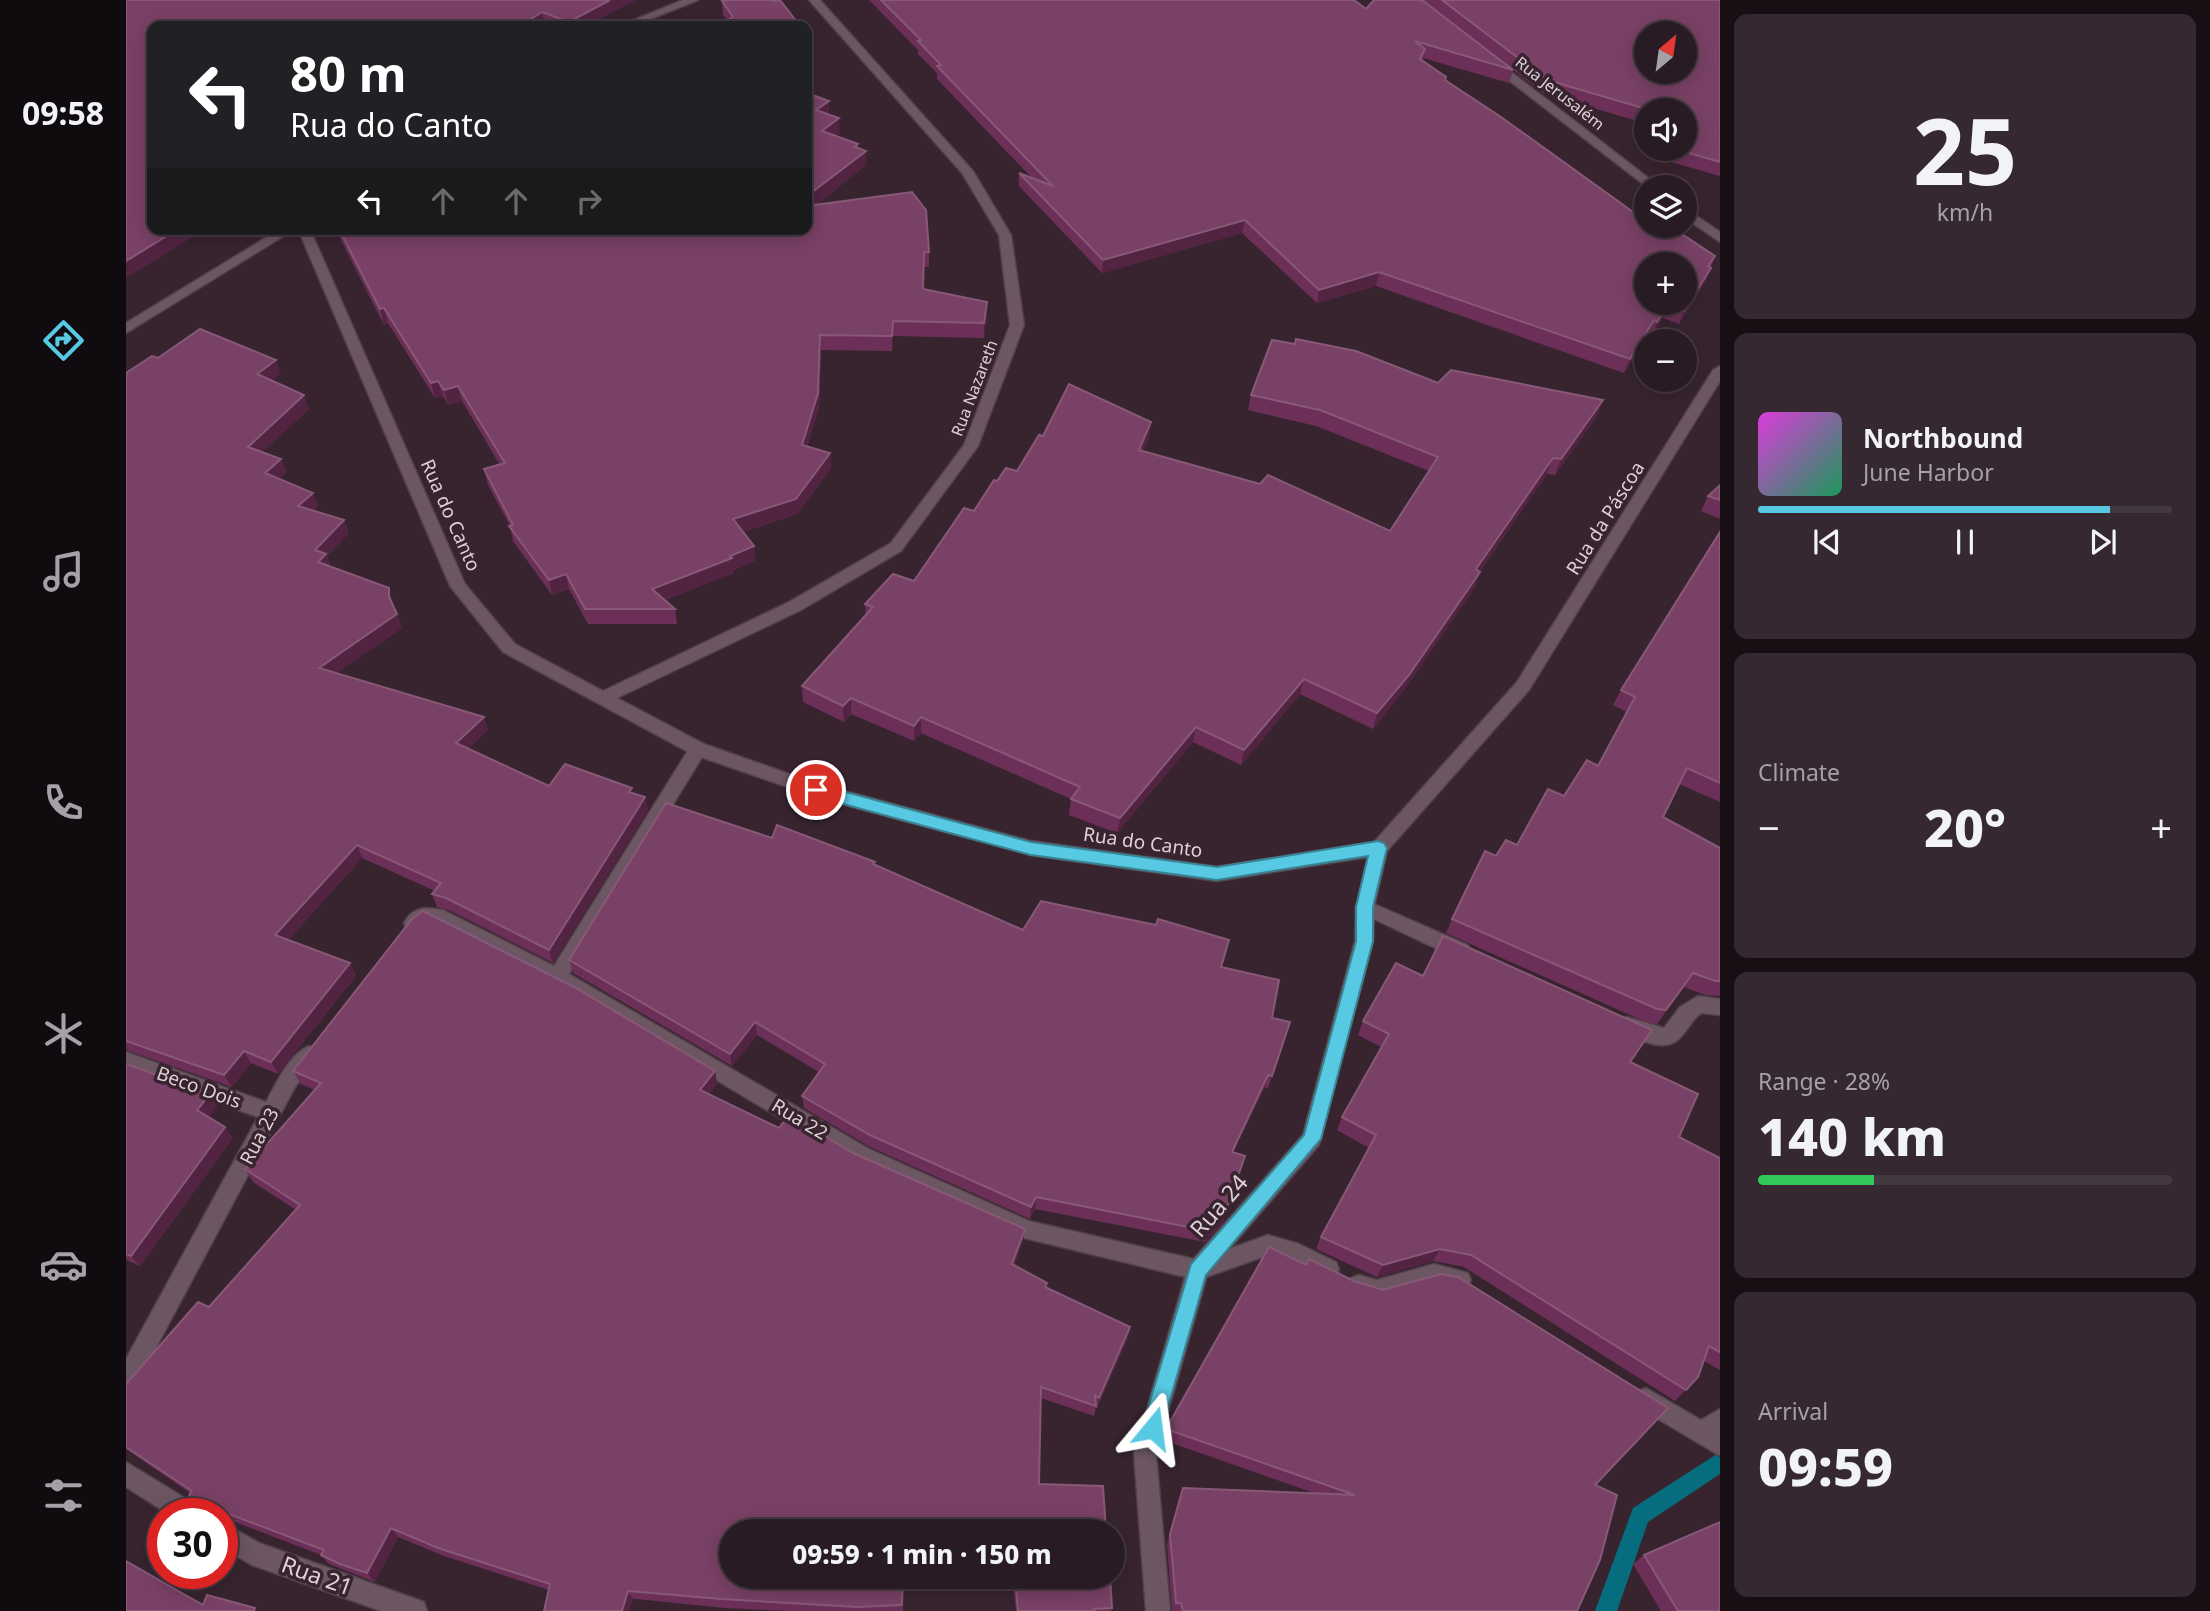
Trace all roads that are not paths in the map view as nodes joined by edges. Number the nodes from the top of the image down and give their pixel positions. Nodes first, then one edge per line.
1 (693, 0) edge
2 (814, 0) edge
3 (637, 21) edge
4 (1478, 51) edge
5 (1638, 175) edge
6 (1697, 221) edge
7 (279, 235) edge
8 (307, 235) edge
9 (1720, 239) edge
10 (126, 329) edge
11 (1720, 370) edge
12 (603, 698) junction
13 (698, 749) junction
14 (1378, 848) junction
15 (1365, 907) junction
16 (401, 936) edge
17 (1479, 959) edge
18 (558, 976) junction
19 (1720, 1007) edge
20 (1606, 1016) edge
21 (320, 1040) edge
22 (126, 1061) edge
23 (272, 1113) junction
24 (1198, 1270) junction
25 (1479, 1292) edge
26 (126, 1381) edge
27 (1631, 1389) edge
28 (1720, 1420) edge
29 (1710, 1439) edge
30 (126, 1474) edge
31 (164, 1498) edge
32 (238, 1544) edge
33 (415, 1611) edge
34 (1158, 1611) edge

1 - 3 street
2 - 12 street, Rua Nazareth
4 - 5 street, Rua Jerusalém
6 - 9 street
7 - 10 street
8 - 12 street, Rua do Canto
11 - 14 street, Rua da Páscoa
12 - 13 street, Rua do Canto
13 - 14 street, Rua do Canto
13 - 18 street
14 - 15 street, Rua 24
15 - 17 street
15 - 24 street, Rua 24
16 - 18 street, Rua 22
18 - 24 street, Rua 22
19 - 20 street
21 - 23 street, Rua 23
22 - 23 street, Beco Dois
23 - 26 street, Rua 23
24 - 25 street
24 - 34 street, Rua 24
27 - 29 street
28 - 29 street
30 - 31 street
32 - 33 street, Rua 21

